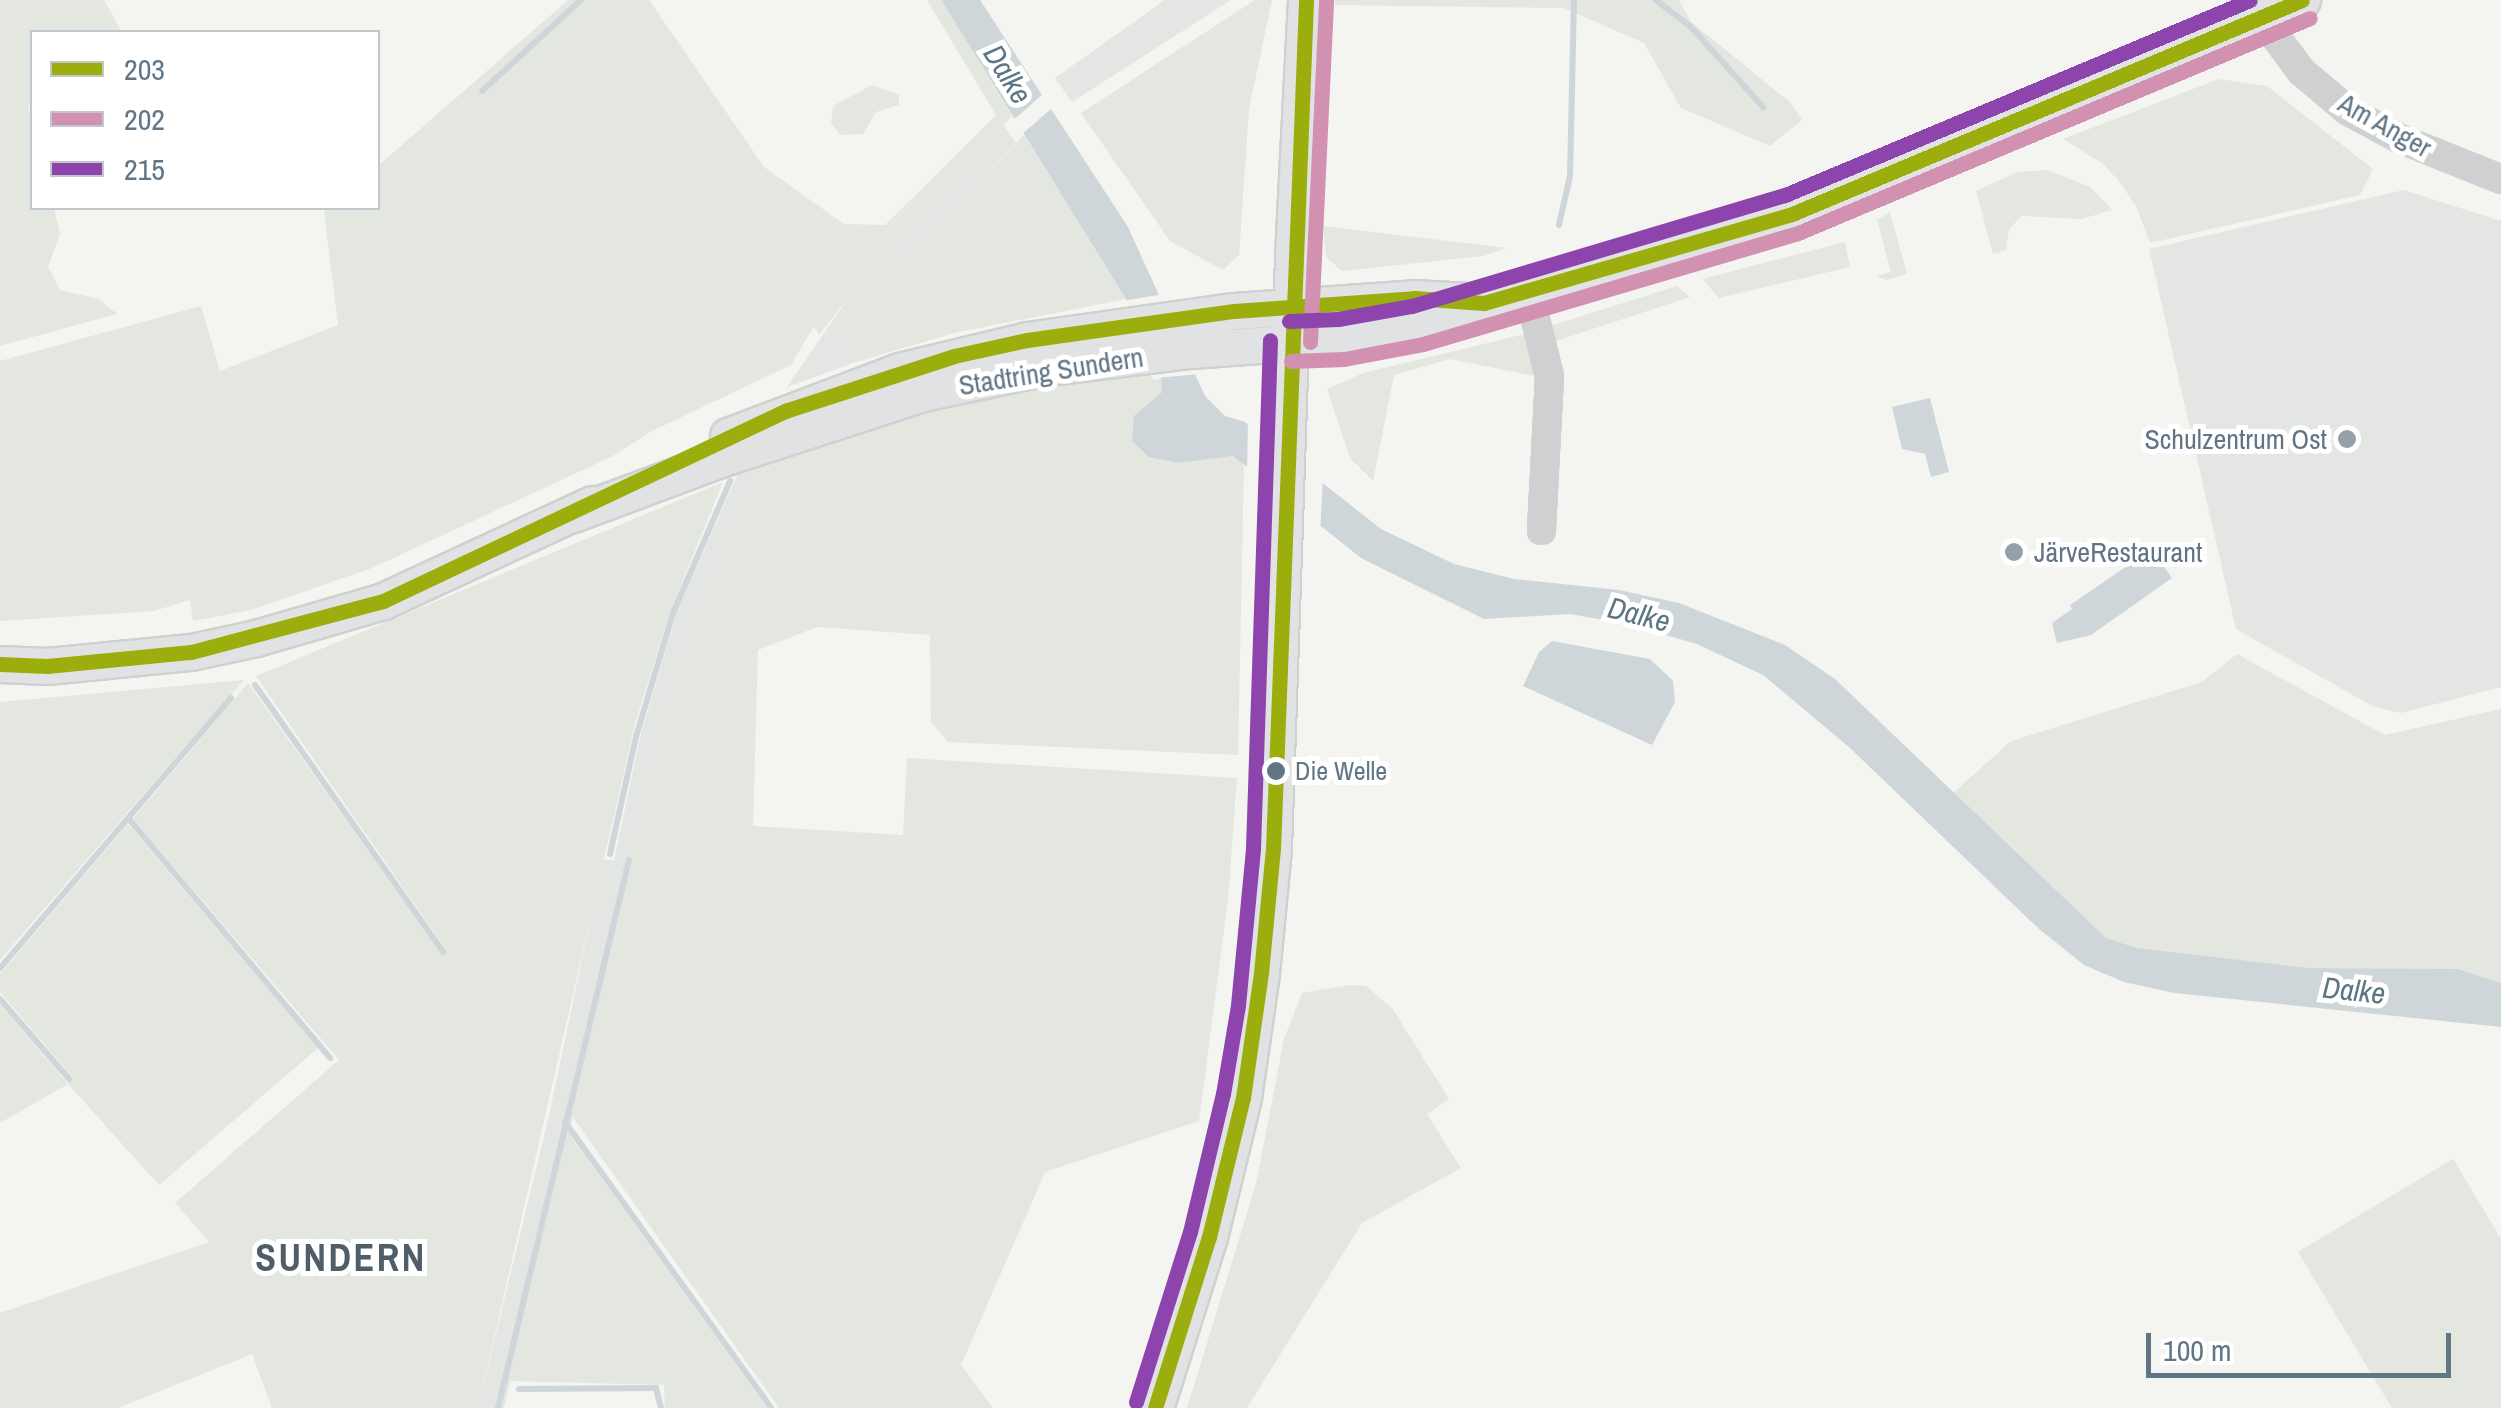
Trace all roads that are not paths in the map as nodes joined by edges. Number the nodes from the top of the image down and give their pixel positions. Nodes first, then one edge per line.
1 (1306, 0) edge
2 (2302, 0) edge
3 (2253, 9) edge
4 (2501, 180) edge
5 (1528, 290) junction
6 (1290, 324) junction
7 (1541, 530) dead end
8 (256, 638) junction
9 (0, 664) edge
10 (0, 683) edge
11 (1155, 1408) edge

1 - 6 main road
2 - 3 main road, Stadtring Sundern
3 - 4 street, Am Anger
3 - 5 main road, Stadtring Sundern
5 - 6 main road, Stadtring Sundern
5 - 7 street
6 - 8 main road, Stadtring Sundern
6 - 11 main road
8 - 9 main road, Stadtring Sundern
8 - 10 main road, Stadtring Sundern

